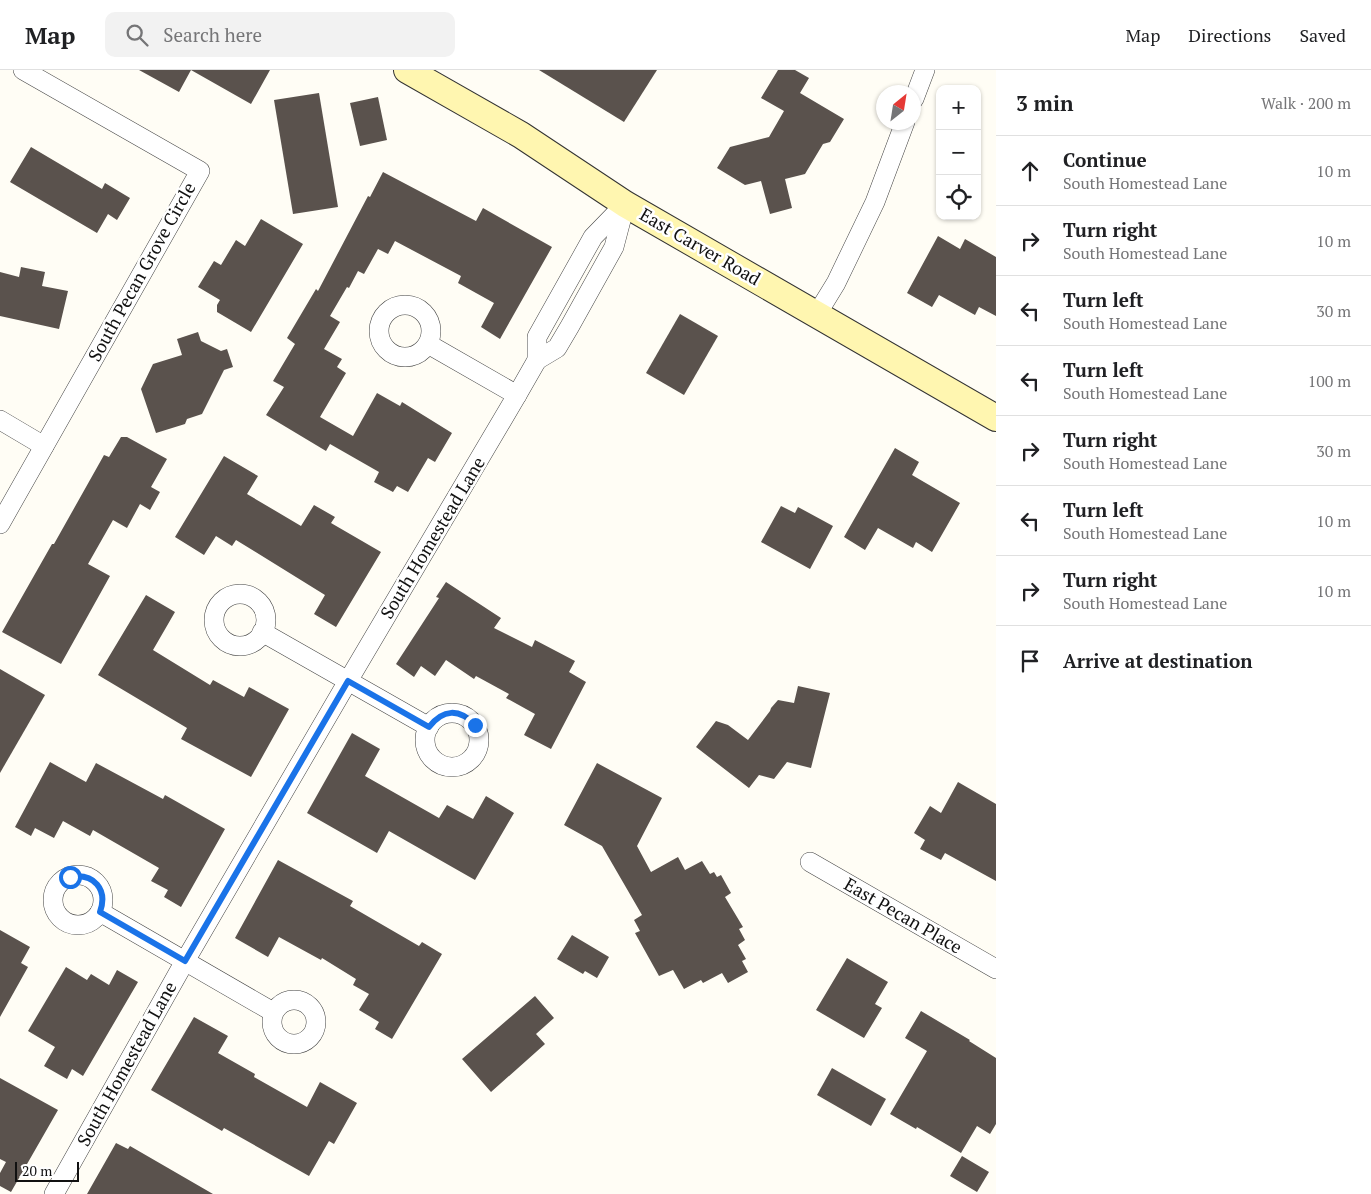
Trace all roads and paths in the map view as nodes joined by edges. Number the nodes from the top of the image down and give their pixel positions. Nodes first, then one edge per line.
1 (23, 70) edge
2 (407, 70) edge
3 (924, 70) edge
4 (919, 85) edge
5 (902, 130) edge
6 (625, 204) junction
7 (817, 314) junction
8 (428, 344) dead end
9 (518, 395) junction
10 (996, 418) edge
11 (0, 420) edge
12 (44, 446) junction
13 (0, 524) edge
14 (262, 632) dead end
15 (348, 681) junction
16 (429, 727) dead end
17 (810, 862) dead end
18 (100, 912) dead end
19 (185, 961) junction
20 (996, 969) edge
21 (273, 1012) dead end
22 (54, 1194) edge

1 - 12 street, South Pecan Grove Circle
2 - 6 street, East Carver Road
3 - 4 street
5 - 7 street
6 - 7 street, East Carver Road
6 - 9 street, South Homestead Lane
7 - 10 street, East Carver Road
8 - 9 street
9 - 15 street, South Homestead Lane
11 - 12 street
12 - 13 street, South Pecan Grove Circle
14 - 15 street
15 - 16 street
15 - 19 street, South Homestead Lane
17 - 20 street, East Pecan Place
18 - 19 street, South Homestead Lane
19 - 21 street, South Homestead Lane
19 - 22 street, South Homestead Lane

